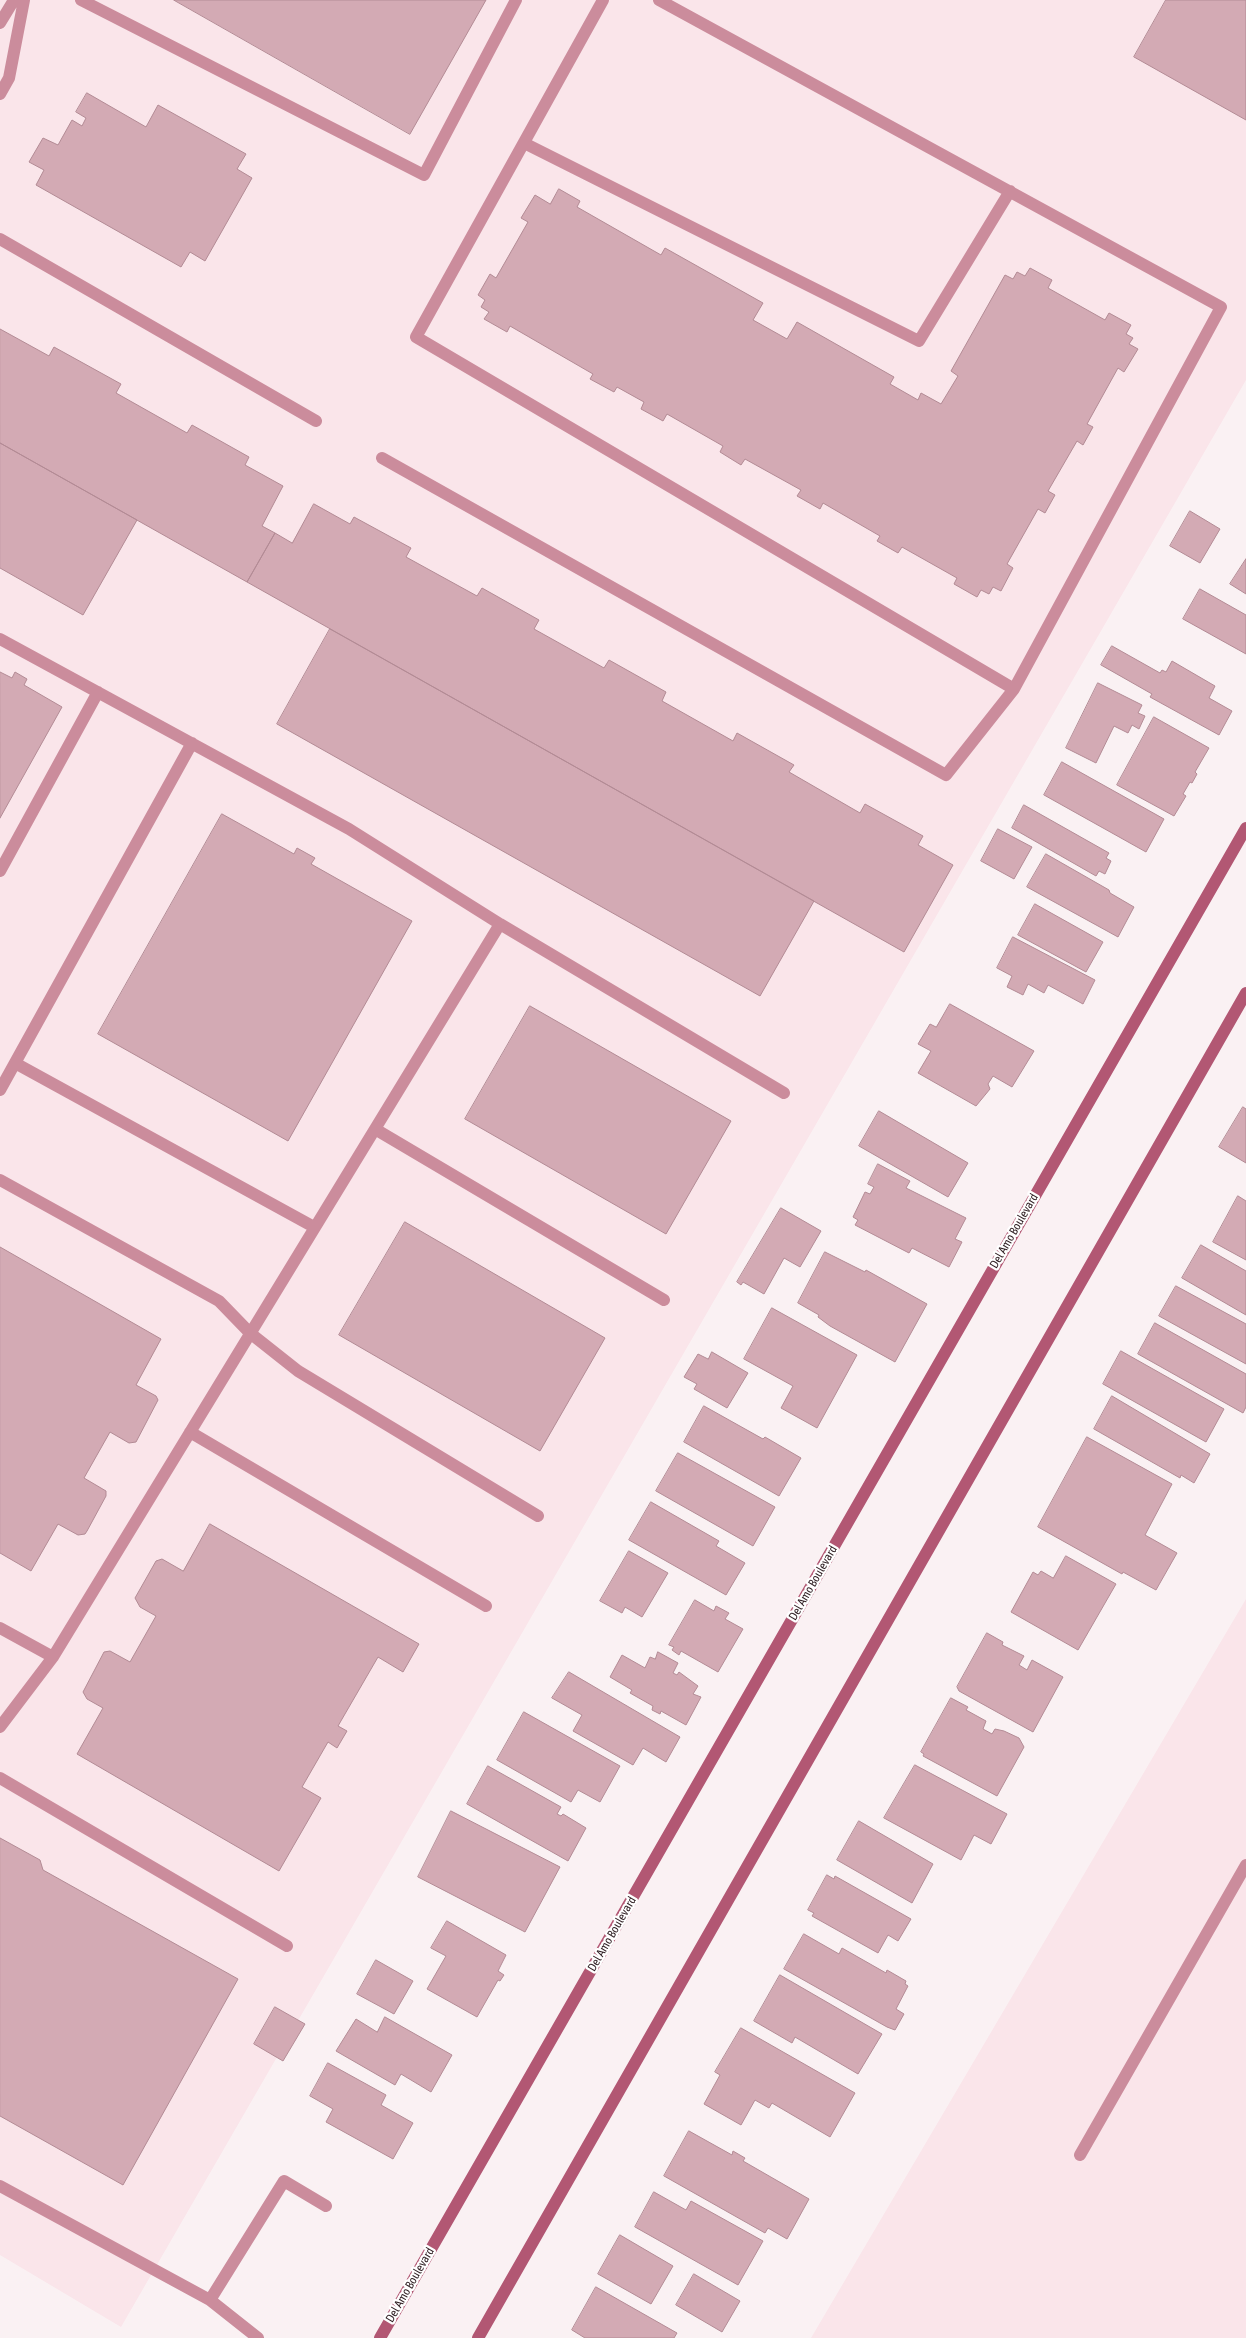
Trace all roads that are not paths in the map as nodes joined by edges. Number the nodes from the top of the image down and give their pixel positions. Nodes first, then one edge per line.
1 (14, 0) edge
2 (24, 0) edge
3 (81, 0) edge
4 (516, 0) edge
5 (603, 0) edge
6 (660, 0) edge
7 (0, 23) edge
8 (0, 94) edge
9 (524, 143) junction
10 (1010, 192) junction
11 (0, 239) edge
12 (316, 421) dead end
13 (382, 458) dead end
14 (0, 639) edge
15 (1014, 689) junction
16 (98, 692) junction
17 (192, 742) junction
18 (1246, 828) edge
19 (0, 871) edge
20 (500, 924) junction
21 (1246, 993) edge
22 (15, 1062) junction
23 (0, 1090) edge
24 (784, 1093) dead end
25 (375, 1129) junction
26 (0, 1180) edge
27 (314, 1227) junction
28 (664, 1300) dead end
29 (250, 1333) junction
30 (190, 1432) junction
31 (538, 1516) dead end
32 (486, 1606) dead end
33 (0, 1628) edge
34 (52, 1656) junction
35 (0, 1728) edge
36 (0, 1778) edge
37 (1246, 1865) edge
38 (287, 1946) dead end
39 (1080, 2155) dead end
40 (0, 2186) edge
41 (326, 2206) dead end
42 (210, 2300) junction
43 (258, 2338) edge
44 (380, 2338) edge
45 (478, 2338) edge

1 - 7 lane
2 - 8 lane
3 - 4 lane
5 - 9 lane
6 - 10 lane
9 - 10 lane
9 - 15 lane
10 - 15 lane
11 - 12 lane
13 - 15 lane
14 - 16 lane
16 - 17 lane
16 - 19 lane
17 - 20 lane
17 - 22 lane
18 - 44 main road, Del Amo Boulevard
20 - 24 lane
20 - 25 lane
21 - 45 main road
22 - 23 lane
22 - 27 lane
25 - 27 lane
25 - 28 lane
26 - 29 lane
27 - 29 lane
29 - 30 lane
29 - 31 lane
30 - 32 lane
30 - 34 lane
33 - 34 lane
34 - 35 lane
36 - 38 lane
37 - 39 lane
40 - 42 lane
41 - 42 lane
42 - 43 lane

